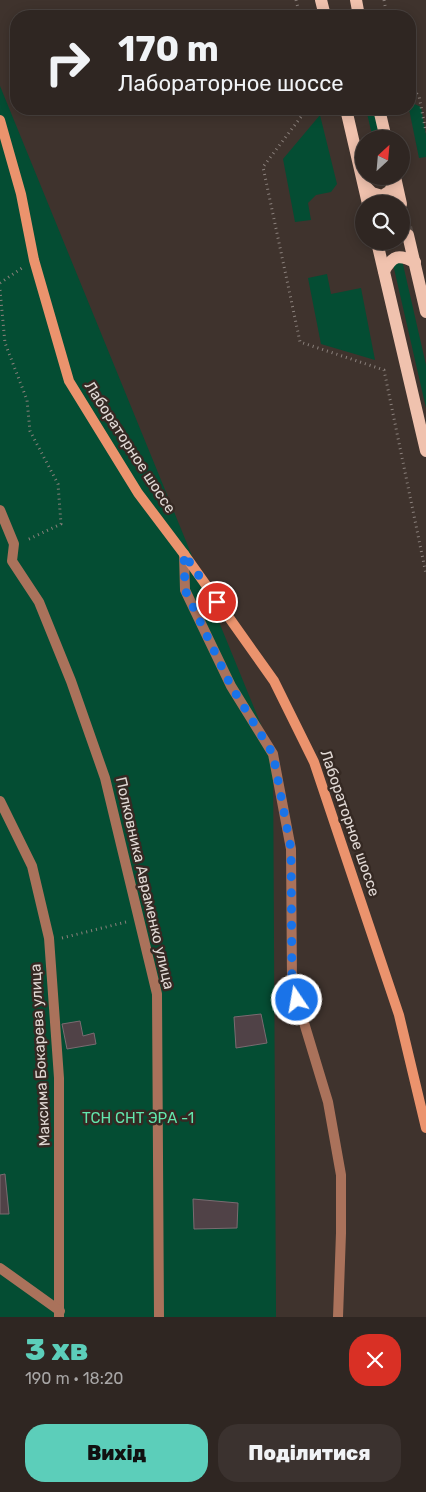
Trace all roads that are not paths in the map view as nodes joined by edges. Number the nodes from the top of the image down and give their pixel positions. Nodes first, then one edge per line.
1 (347, 115) edge
2 (381, 115) edge
3 (0, 120) edge
4 (384, 130) edge
5 (355, 147) edge
6 (364, 185) joint
7 (392, 185) edge
8 (366, 195) edge
9 (410, 243) tunnel mouth
10 (379, 250) edge
11 (415, 262) junction
12 (384, 271) junction
13 (426, 312) edge
14 (426, 451) edge
15 (0, 510) edge
16 (184, 554) junction
17 (0, 801) edge
18 (426, 1128) edge
19 (0, 1268) edge
20 (60, 1314) edge
21 (160, 1317) edge
22 (338, 1317) edge

1 - 5 main road
2 - 4 main road
3 - 16 main road, Лабораторное шоссе
6 - 7 main road
6 - 8 main road
9 - 11 main road
10 - 12 main road
11 - 12 main road
11 - 13 main road
12 - 14 main road
15 - 21 street, Полковника Авраменко улица
16 - 18 main road, Лабораторное шоссе
16 - 22 street
17 - 20 street, Максима Бокарева улица
19 - 20 street

